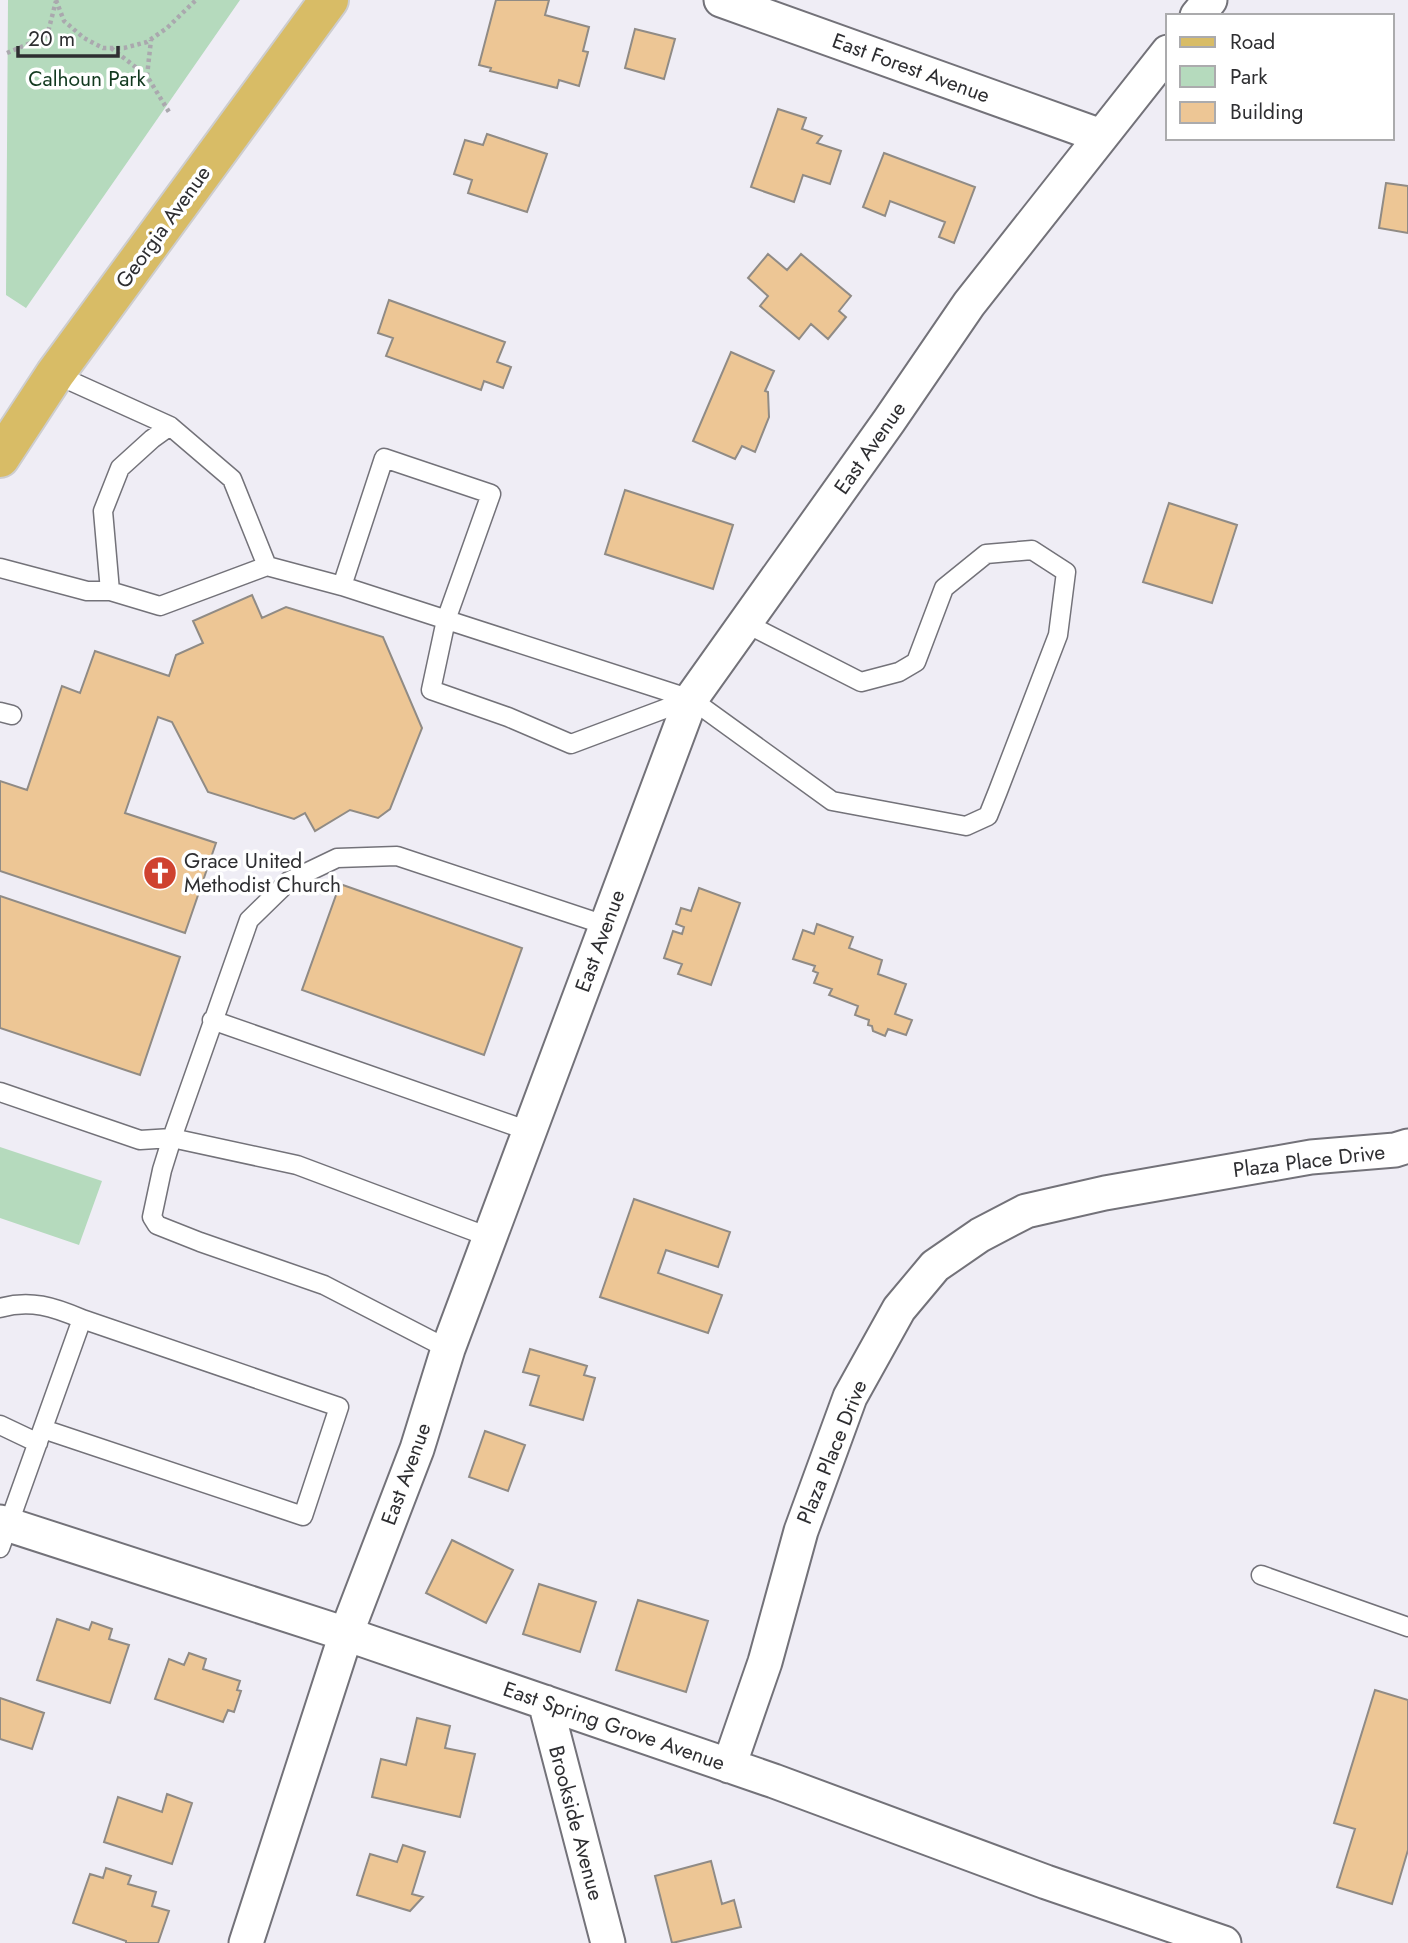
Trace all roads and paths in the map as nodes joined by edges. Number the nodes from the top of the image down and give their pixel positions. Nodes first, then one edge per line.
1 (56, 0) edge
2 (195, 0) edge
3 (329, 0) edge
4 (721, 0) edge
5 (1210, 0) edge
6 (1199, 14) edge
7 (151, 39) junction
8 (111, 48) junction
9 (7, 53) dead end
10 (1166, 55) edge
11 (147, 76) junction
12 (169, 112) dead end
13 (1101, 136) junction
14 (55, 374) junction
15 (170, 426) junction
16 (0, 457) edge
17 (267, 566) junction
18 (0, 568) edge
19 (342, 586) junction
20 (110, 591) junction
21 (446, 620) junction
22 (745, 623) junction
23 (691, 699) junction
24 (606, 925) junction
25 (212, 1020) junction
26 (0, 1092) edge
27 (529, 1131) junction
28 (172, 1138) junction
29 (1408, 1146) edge
30 (489, 1237) junction
31 (0, 1308) edge
32 (82, 1320) junction
33 (448, 1349) junction
34 (0, 1425) edge
35 (40, 1436) junction
36 (3, 1531) edge
37 (1261, 1575) dead end
38 (1408, 1627) edge
39 (346, 1634) junction
40 (545, 1702) junction
41 (729, 1766) junction
42 (246, 1943) edge
43 (608, 1943) edge
44 (1224, 1943) edge

1 - 8 path
1 - 9 path
2 - 7 path
3 - 14 main road, Georgia Avenue
4 - 13 street, East Forest Avenue
5 - 6 street
7 - 8 path
7 - 11 path
8 - 11 path
10 - 13 street, East Avenue
11 - 12 path
13 - 22 street, East Avenue
14 - 15 lane
14 - 16 main road, Georgia Avenue
15 - 17 lane
15 - 20 lane
17 - 19 lane
17 - 20 lane
18 - 20 lane
19 - 21 lane
19 - 21 lane
21 - 23 lane
21 - 23 lane
22 - 23 street, East Avenue
22 - 23 lane
23 - 24 street, East Avenue
24 - 25 lane
24 - 27 street, East Avenue
25 - 27 lane
25 - 28 lane
26 - 28 lane
27 - 30 street, East Avenue
28 - 30 lane
28 - 33 lane
29 - 41 street, Plaza Place Drive
30 - 33 street, East Avenue
31 - 32 lane
32 - 35 lane
32 - 35 lane
33 - 39 street, East Avenue
34 - 35 lane
35 - 36 lane
36 - 39 street, East Spring Grove Avenue
37 - 38 lane
39 - 40 street, East Spring Grove Avenue
39 - 42 street, East Avenue
40 - 41 street, East Spring Grove Avenue
40 - 43 street, Brookside Avenue
41 - 44 street, East Spring Grove Avenue

